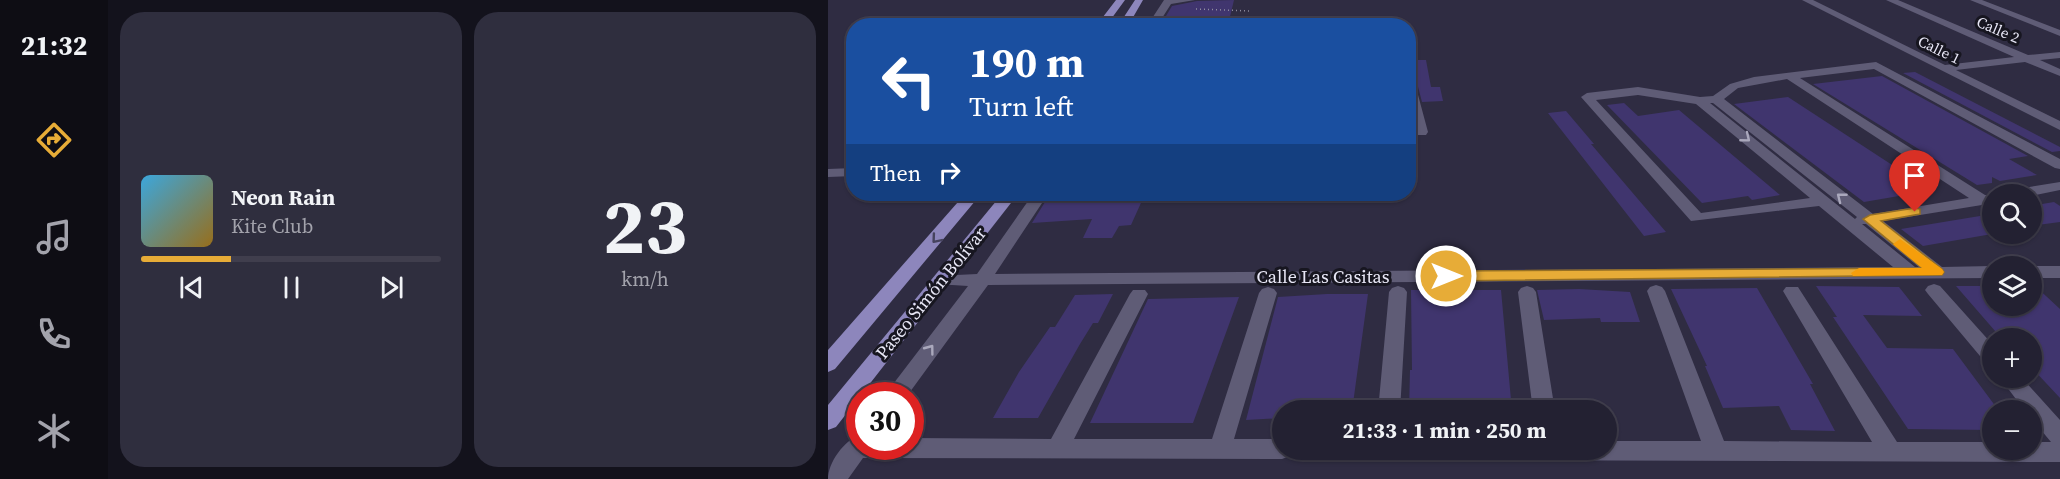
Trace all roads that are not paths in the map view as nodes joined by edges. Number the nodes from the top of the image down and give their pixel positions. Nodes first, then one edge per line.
1 (1121, 0) edge
2 (1139, 0) edge
3 (1806, 0) edge
4 (1890, 0) edge
5 (1974, 0) edge
6 (1169, 1) edge
7 (1192, 5) edge
8 (1107, 18) edge
9 (1128, 18) edge
10 (1157, 18) edge
11 (2060, 33) edge
12 (2060, 55) edge
13 (2027, 59) junction
14 (1943, 68) junction
15 (2060, 73) edge
16 (1789, 76) junction
17 (1708, 100) junction
18 (1416, 112) edge
19 (2060, 126) edge
20 (1421, 132) dead end
21 (2060, 165) edge
22 (846, 172) edge
23 (828, 173) edge
24 (2060, 186) edge
25 (2042, 189) edge
26 (1982, 195) edge
27 (1982, 200) edge
28 (967, 201) edge
29 (1004, 201) edge
30 (1035, 201) edge
31 (1823, 201) junction
32 (1870, 219) junction
33 (1850, 223) junction
34 (1910, 272) junction
35 (2042, 272) edge
36 (2060, 272) edge
37 (1982, 274) edge
38 (983, 279) junction
39 (942, 280) junction
40 (1935, 281) junction
41 (1656, 291) dead end
42 (1792, 291) dead end
43 (1398, 292) dead end
44 (1527, 292) dead end
45 (1268, 293) dead end
46 (1139, 294) dead end
47 (1982, 344) edge
48 (828, 364) edge
49 (906, 382) edge
50 (2019, 388) edge
51 (1390, 400) edge
52 (1542, 400) edge
53 (828, 421) edge
54 (2060, 436) edge
55 (924, 447) edge
56 (1057, 449) junction
57 (1220, 449) junction
58 (1272, 449) edge
59 (1617, 450) edge
60 (1716, 451) junction
61 (1891, 452) junction
62 (2060, 452) edge
63 (848, 460) edge
64 (834, 479) edge

1 - 8 main road
2 - 9 main road
3 - 14 street, Calle 1
4 - 13 street, Calle 2
5 - 11 street
6 - 7 street
6 - 10 street
12 - 13 street
13 - 14 street
13 - 15 street, Calle 2
14 - 19 street, Calle 1
16 - 17 street
16 - 21 street
16 - 26 street
17 -> 31 street
17 - 31 street
32 -> 17 street
18 - 20 street
22 - 23 street
24 - 25 street
27 - 32 street
28 -> 48 main road, Paseo Simón Bolívar
29 - 39 main road, Paseo Simón Bolívar
30 - 38 street, Paseo Simón Bolívar
31 - 33 street
32 - 33 street
32 - 40 street
33 - 34 street
34 - 38 street, Calle Las Casitas
34 - 40 street, Calle Las Casitas
35 - 36 street
37 - 40 street, Calle Las Casitas
38 - 39 street, Calle Las Casitas
49 -> 38 street, Paseo Simón Bolívar
39 - 53 main road, Paseo Simón Bolívar
40 - 47 street
41 - 60 street
42 - 61 street
43 - 51 street
44 - 52 street
45 - 57 street
46 - 56 street
50 - 54 street
55 - 56 street
56 - 57 street
57 - 58 street
59 - 60 street
60 - 61 street
61 - 62 street
63 - 64 street

